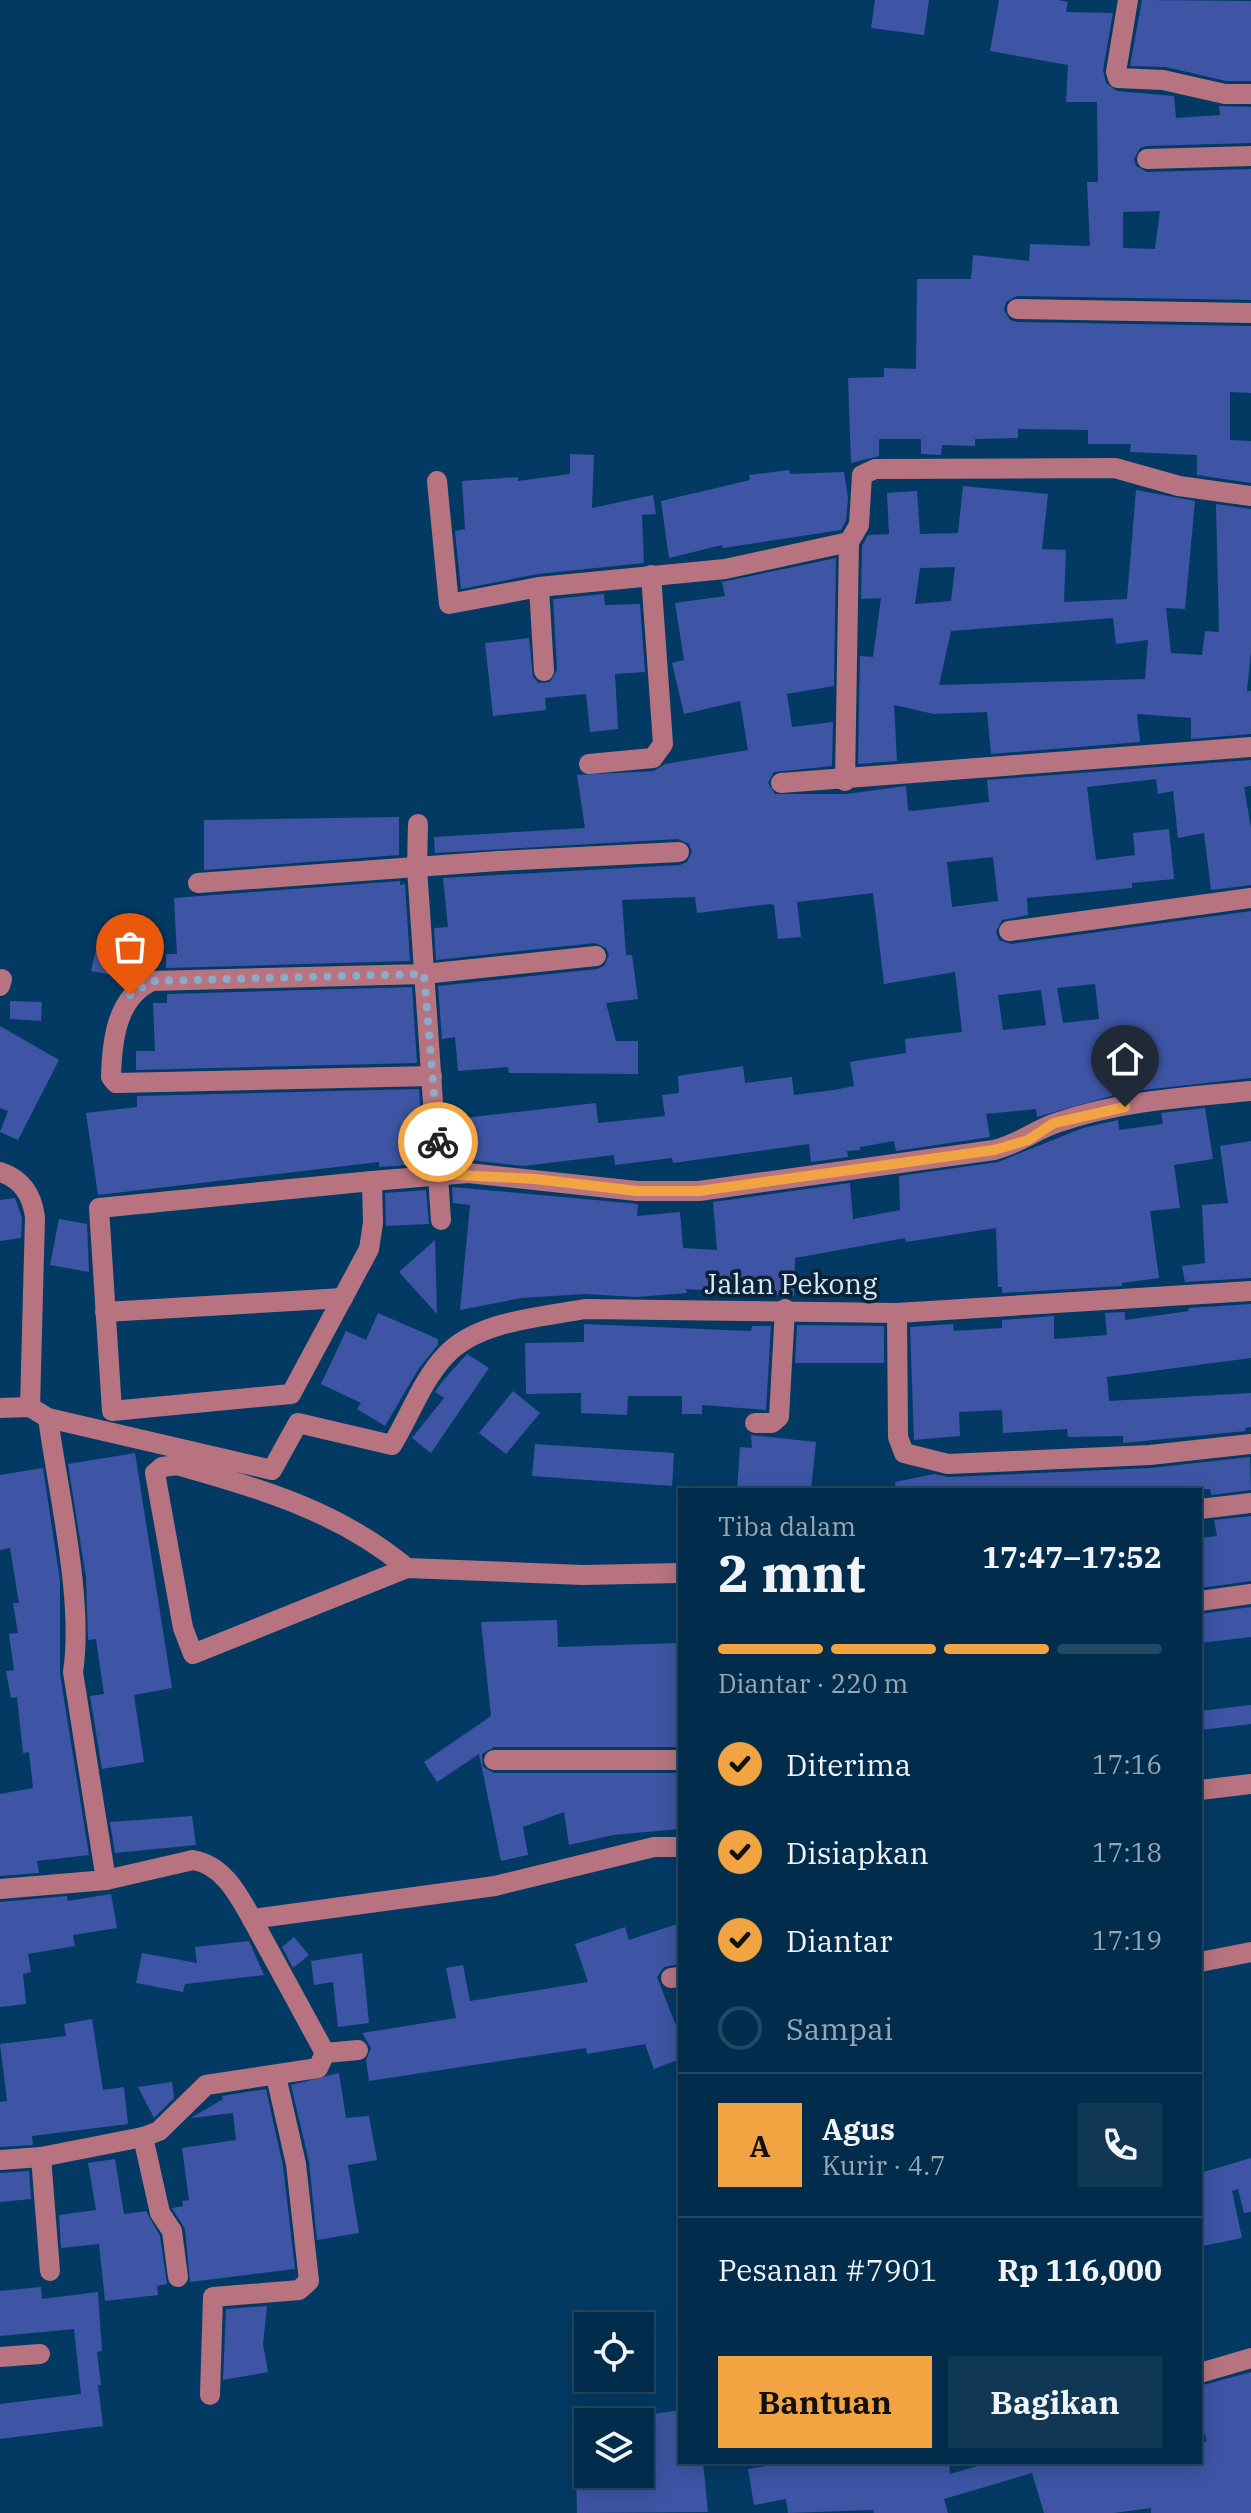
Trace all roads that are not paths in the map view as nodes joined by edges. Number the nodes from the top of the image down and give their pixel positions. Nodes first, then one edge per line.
1 (1128, 0) edge
2 (1251, 94) edge
3 (1251, 156) edge
4 (1147, 159) dead end
5 (1017, 309) dead end
6 (1251, 313) edge
7 (437, 481) dead end
8 (1251, 496) edge
9 (849, 542) junction
10 (651, 575) junction
11 (539, 587) junction
12 (544, 671) dead end
13 (1251, 747) edge
14 (589, 764) dead end
15 (845, 781) junction
16 (781, 783) dead end
17 (418, 824) dead end
18 (679, 852) dead end
19 (417, 868) junction
20 (198, 883) dead end
21 (1251, 898) edge
22 (1009, 931) dead end
23 (596, 956) dead end
24 (424, 974) junction
25 (432, 1076) junction
26 (1251, 1091) edge
27 (0, 1172) edge
28 (440, 1174) junction
29 (372, 1181) junction
30 (441, 1220) dead end
31 (1251, 1291) edge
32 (343, 1298) junction
33 (785, 1309) junction
34 (105, 1312) junction
35 (897, 1313) junction
36 (0, 1408) edge
37 (39, 1412) junction
38 (755, 1423) dead end
39 (1251, 1444) edge
40 (1251, 1503) edge
41 (1202, 1509) edge
42 (407, 1568) junction
43 (678, 1573) edge
44 (1251, 1594) edge
45 (1202, 1601) edge
46 (494, 1760) dead end
47 (678, 1760) edge
48 (1251, 1784) edge
49 (1202, 1790) edge
50 (678, 1847) edge
51 (106, 1880) junction
52 (0, 1889) edge
53 (252, 1919) junction
54 (1251, 1952) edge
55 (1202, 1962) edge
56 (358, 2050) dead end
57 (325, 2053) junction
58 (276, 2076) junction
59 (143, 2137) junction
60 (41, 2157) junction
61 (0, 2160) edge
62 (50, 2271) dead end
63 (178, 2277) dead end
64 (40, 2354) dead end
65 (0, 2357) edge
66 (1251, 2358) edge
67 (1202, 2372) edge
68 (210, 2395) dead end

1 - 2 street
3 - 4 street
5 - 6 street
7 - 11 street
8 - 9 street
9 - 10 street
9 - 15 street
10 - 11 street
10 - 14 street
11 - 12 street
13 - 15 street
15 - 16 street
17 - 19 street
18 - 19 street
19 - 20 street
19 - 24 street
21 - 22 street
23 - 24 street
24 - 25 street
24 - 25 street
25 - 28 street
26 - 28 street
27 - 37 street
28 - 29 street
28 - 30 street
29 - 32 street
29 - 34 street
31 - 35 street, Jalan Pekong
32 - 34 street
32 - 34 street
33 - 35 street, Jalan Pekong
33 - 37 street, Jalan Pekong
33 - 38 street
35 - 39 street
36 - 37 street
37 - 51 street
40 - 41 street
42 - 42 street
42 - 43 street
44 - 45 street
46 - 47 street
48 - 49 street
50 - 53 street
51 - 52 street
51 - 53 street
53 - 57 street
54 - 55 street
56 - 57 street
57 - 58 street
58 - 59 street
58 - 68 street
59 - 60 street
59 - 63 street
60 - 61 street
60 - 62 street
64 - 65 street
66 - 67 street

